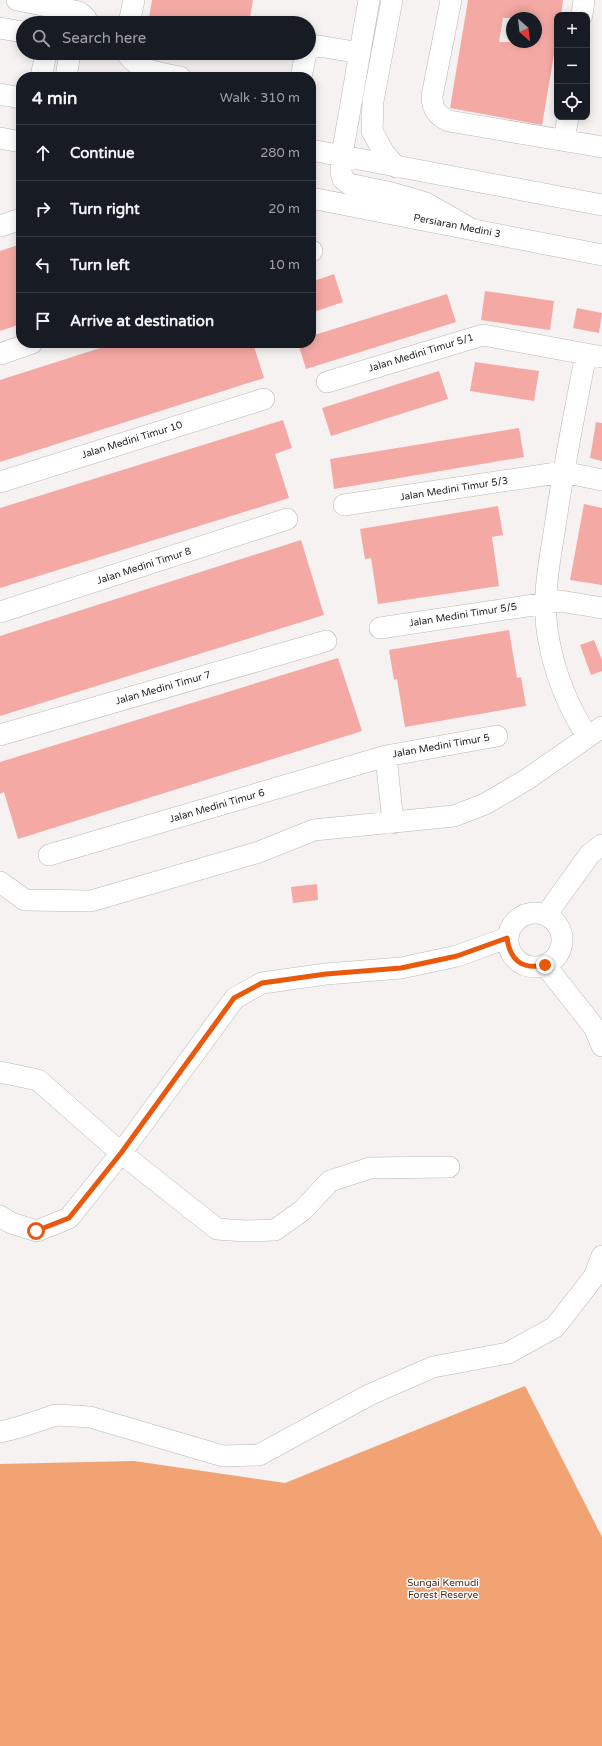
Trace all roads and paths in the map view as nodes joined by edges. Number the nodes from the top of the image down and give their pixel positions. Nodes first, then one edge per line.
1 (17, 0) edge
2 (134, 0) edge
3 (369, 0) edge
4 (392, 0) edge
5 (451, 0) edge
6 (584, 0) edge
7 (582, 12) edge
8 (84, 16) edge
9 (131, 16) edge
10 (0, 28) edge
11 (16, 31) edge
12 (316, 47) edge
13 (360, 53) junction
14 (45, 60) edge
15 (69, 60) edge
16 (132, 60) edge
17 (305, 60) edge
18 (42, 72) edge
19 (67, 72) edge
20 (159, 72) edge
21 (302, 72) edge
22 (0, 94) edge
23 (16, 97) edge
24 (567, 120) edge
25 (0, 138) edge
26 (564, 140) junction
27 (16, 141) edge
28 (602, 148) edge
29 (316, 151) edge
30 (342, 155) junction
31 (396, 167) junction
32 (316, 199) edge
33 (602, 205) edge
34 (16, 221) edge
35 (0, 226) edge
36 (473, 230) junction
37 (602, 255) edge
38 (17, 348) edge
39 (0, 354) edge
40 (594, 355) edge
41 (327, 382) dead end
42 (264, 399) dead end
43 (563, 472) junction
44 (602, 480) edge
45 (0, 482) edge
46 (344, 505) dead end
47 (287, 519) dead end
48 (546, 602) junction
49 (602, 608) edge
50 (0, 612) edge
51 (380, 628) dead end
52 (326, 640) dead end
53 (597, 732) edge
54 (0, 735) edge
55 (496, 736) dead end
56 (386, 756) junction
57 (393, 823) junction
58 (602, 845) edge
59 (49, 855) dead end
60 (0, 882) edge
61 (546, 915) junction
62 (507, 938) junction
63 (545, 965) junction
64 (602, 1046) edge
65 (0, 1072) edge
66 (121, 1153) junction
67 (450, 1167) dead end
68 (0, 1216) edge
69 (602, 1256) edge
70 (0, 1432) edge

1 - 8 street
2 - 9 street
3 - 13 street
4 - 31 street
5 - 26 street
6 - 7 street
10 - 11 street
12 - 13 street
13 - 30 street
14 - 18 street
15 - 19 street
16 - 20 street
17 - 21 street
22 - 23 street
24 - 26 street
25 - 27 street
26 - 28 street
29 - 30 street
30 - 31 street
30 - 36 street
31 - 33 street
32 - 36 street, Persiaran Medini 3
34 - 35 street
36 - 37 street, Persiaran Medini 3
38 - 39 street
40 - 41 street, Jalan Medini Timur 5/1
40 - 43 street
42 - 45 street, Jalan Medini Timur 10
43 - 44 street
43 - 46 street, Jalan Medini Timur 5/3
43 - 48 street
47 - 50 street, Jalan Medini Timur 8
48 - 49 street, Jalan Medini Timur 5/5
48 - 51 street, Jalan Medini Timur 5/5
48 - 53 street
52 - 54 street, Jalan Medini Timur 7
53 - 57 street
55 - 56 street, Jalan Medini Timur 5
56 - 57 street
56 - 59 street, Jalan Medini Timur 6
57 - 60 street
58 - 61 street
61 - 62 street
61 - 63 street
62 - 63 street
62 - 66 street
63 - 64 street
65 - 66 street
66 - 67 street
66 - 68 street
69 - 70 street

